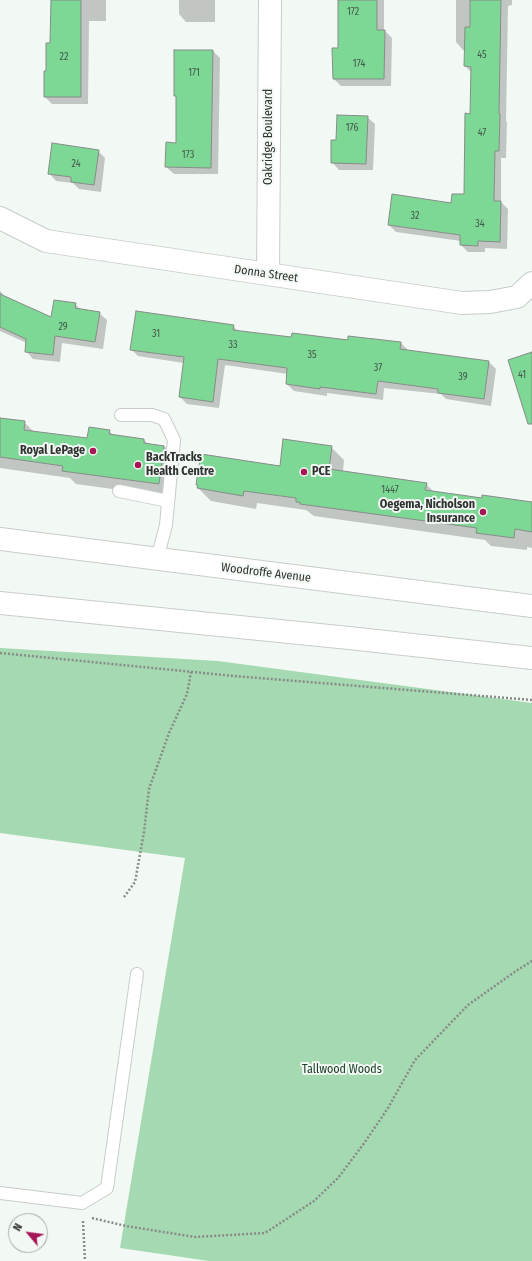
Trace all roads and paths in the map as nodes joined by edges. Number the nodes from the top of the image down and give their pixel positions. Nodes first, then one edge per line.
1 (270, 0) edge
2 (0, 218) edge
3 (268, 274) junction
4 (532, 283) edge
5 (121, 415) dead end
6 (119, 491) dead end
7 (168, 502) junction
8 (0, 539) edge
9 (157, 559) junction
10 (0, 604) edge
11 (532, 606) edge
12 (0, 653) edge
13 (532, 658) edge
14 (192, 672) junction
15 (532, 700) edge
16 (124, 897) dead end
17 (532, 961) edge
18 (137, 974) dead end
19 (0, 1193) edge
20 (82, 1203) junction
21 (83, 1215) junction
22 (85, 1261) edge

1 - 3 main road, Oakridge Boulevard
2 - 3 main road, Donna Street
3 - 4 main road, Donna Street
5 - 7 lane
6 - 7 lane
7 - 9 lane
8 - 9 main road, Woodroffe Avenue
9 - 11 main road, Woodroffe Avenue
10 - 13 main road
12 - 14 path
14 - 15 path
14 - 16 path
17 - 21 path
18 - 20 lane
19 - 20 lane
20 - 21 path
21 - 22 path

